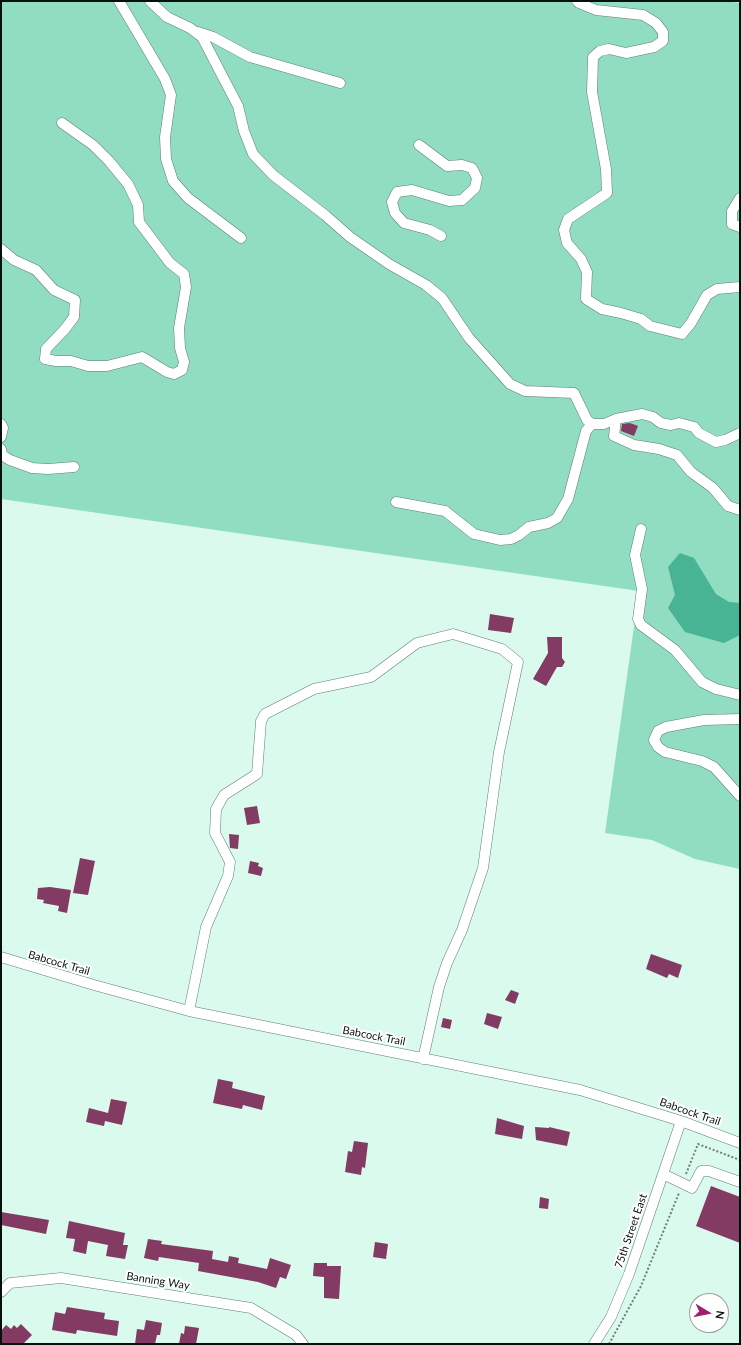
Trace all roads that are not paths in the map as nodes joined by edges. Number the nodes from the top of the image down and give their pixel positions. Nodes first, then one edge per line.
1 (119, 1) edge
2 (150, 1) edge
3 (577, 1) edge
4 (194, 31) junction
5 (340, 83) dead end
6 (62, 123) dead end
7 (419, 145) dead end
8 (740, 198) edge
9 (740, 227) edge
10 (441, 236) dead end
11 (241, 238) dead end
12 (1, 249) edge
13 (740, 287) edge
14 (616, 419) junction
15 (1, 424) edge
16 (592, 424) junction
17 (740, 433) edge
18 (1, 437) edge
19 (1, 449) edge
20 (74, 467) dead end
21 (396, 502) dead end
22 (740, 510) edge
23 (641, 528) dead end
24 (740, 695) edge
25 (740, 719) edge
26 (740, 796) edge
27 (1, 957) edge
28 (189, 1011) junction
29 (424, 1059) junction
30 (681, 1121) junction
31 (740, 1143) edge
32 (663, 1174) junction
33 (740, 1182) edge
34 (1, 1292) edge
35 (303, 1344) edge
36 (594, 1344) edge

1 - 11 street
2 - 4 street
3 - 13 street
4 - 5 street
4 - 16 street
6 - 12 street
7 - 10 street
8 - 9 street
14 - 16 street
14 - 17 street
14 - 22 street
15 - 18 street
16 - 21 street
19 - 20 street
23 - 24 street
25 - 26 street
27 - 28 street, Babcock Trail
28 - 29 street, Babcock Trail
28 - 29 street
29 - 30 street, Babcock Trail
30 - 31 street, Babcock Trail
30 - 32 street, 75th Street East
32 - 33 street
32 - 36 street, 75th Street East
34 - 35 street, Banning Way

